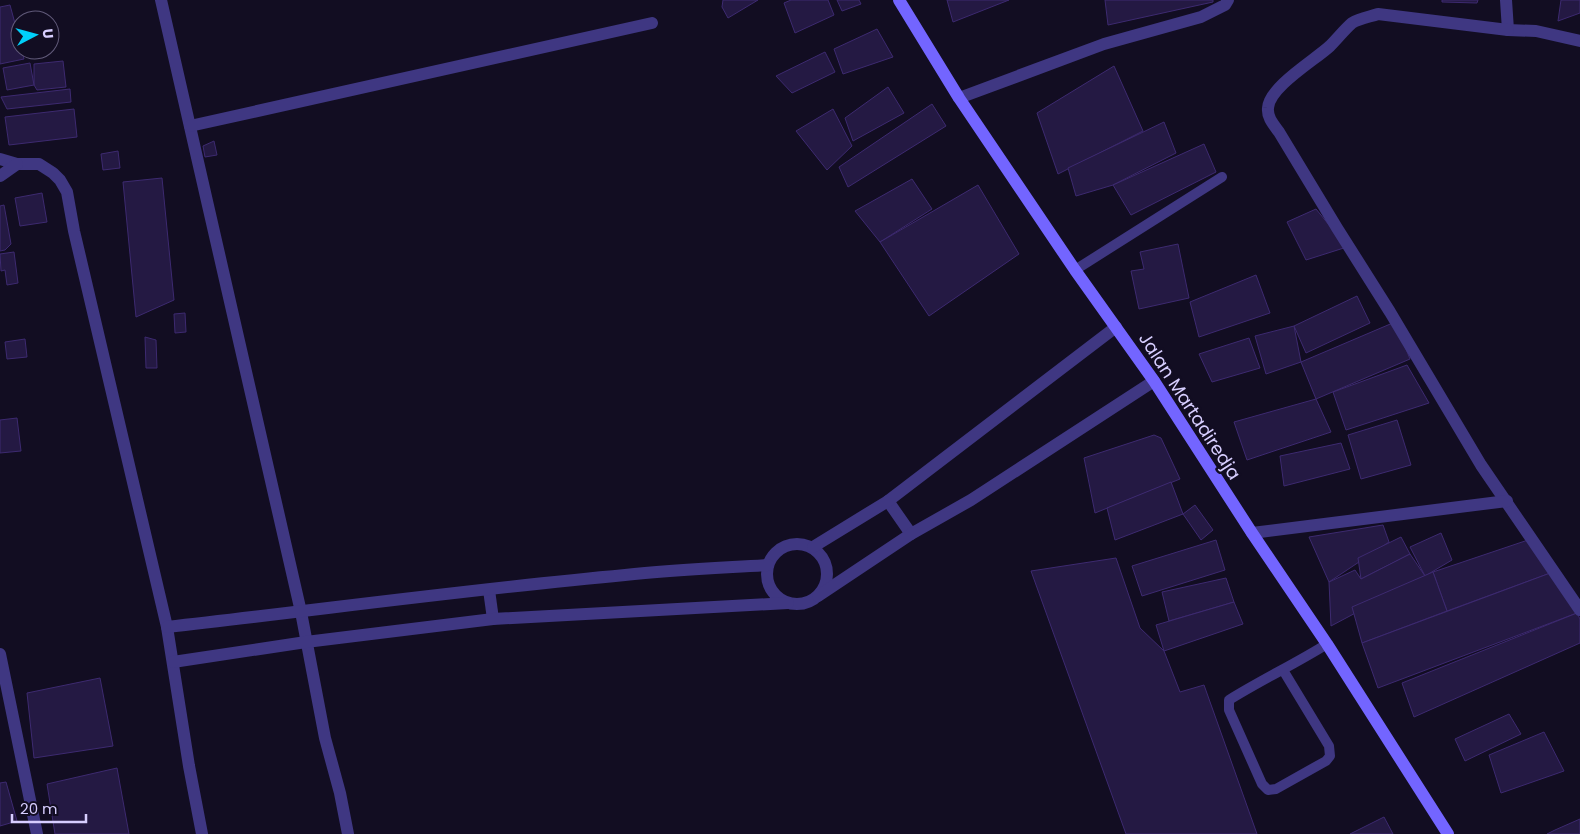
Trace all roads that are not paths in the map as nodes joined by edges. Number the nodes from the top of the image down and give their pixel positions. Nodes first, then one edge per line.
1 (161, 0) edge
2 (899, 0) edge
3 (1228, 0) edge
4 (1506, 0) edge
5 (652, 23) dead end
6 (1508, 30) junction
7 (1580, 41) edge
8 (959, 98) junction
9 (190, 126) junction
10 (0, 159) edge
11 (17, 164) junction
12 (0, 176) edge
13 (1222, 177) dead end
14 (1075, 270) junction
15 (1116, 327) junction
16 (1154, 381) junction
17 (888, 501) junction
18 (1507, 501) junction
19 (1252, 533) junction
20 (911, 534) junction
21 (813, 548) junction
22 (768, 565) junction
23 (489, 590) junction
24 (818, 596) junction
25 (788, 603) junction
26 (1580, 610) edge
27 (301, 612) junction
28 (493, 619) junction
29 (167, 626) junction
30 (306, 642) junction
31 (1327, 644) junction
32 (0, 654) edge
33 (173, 662) junction
34 (1283, 670) junction
35 (37, 834) edge
36 (202, 834) edge
37 (348, 834) edge
38 (1448, 834) edge

1 - 9 street
2 - 8 main road, Jalan Martadiredja
3 - 8 street
4 - 6 street
5 - 9 street
6 - 7 street
6 - 18 street
8 - 14 main road, Jalan Martadiredja
9 - 27 street
10 - 11 street
11 - 12 street
11 - 29 street
13 - 14 lane
14 - 15 main road, Jalan Martadiredja
15 - 16 main road, Jalan Martadiredja
15 - 17 street
16 - 19 main road, Jalan Martadiredja
16 - 20 street
17 - 20 street
17 - 21 street
18 - 19 street
18 - 26 street
19 - 31 main road, Jalan Martadiredja
20 - 24 street
21 - 22 street
21 - 24 street
22 - 23 street
22 - 25 street
23 - 27 street
23 - 28 street
24 - 25 street
25 - 28 street
27 - 29 street
27 - 30 street
28 - 30 street
29 - 33 street
30 - 33 street
30 - 37 street
31 - 34 lane
31 - 38 main road, Jalan Martadiredja
32 - 35 street
33 - 36 street
34 - 34 lane

